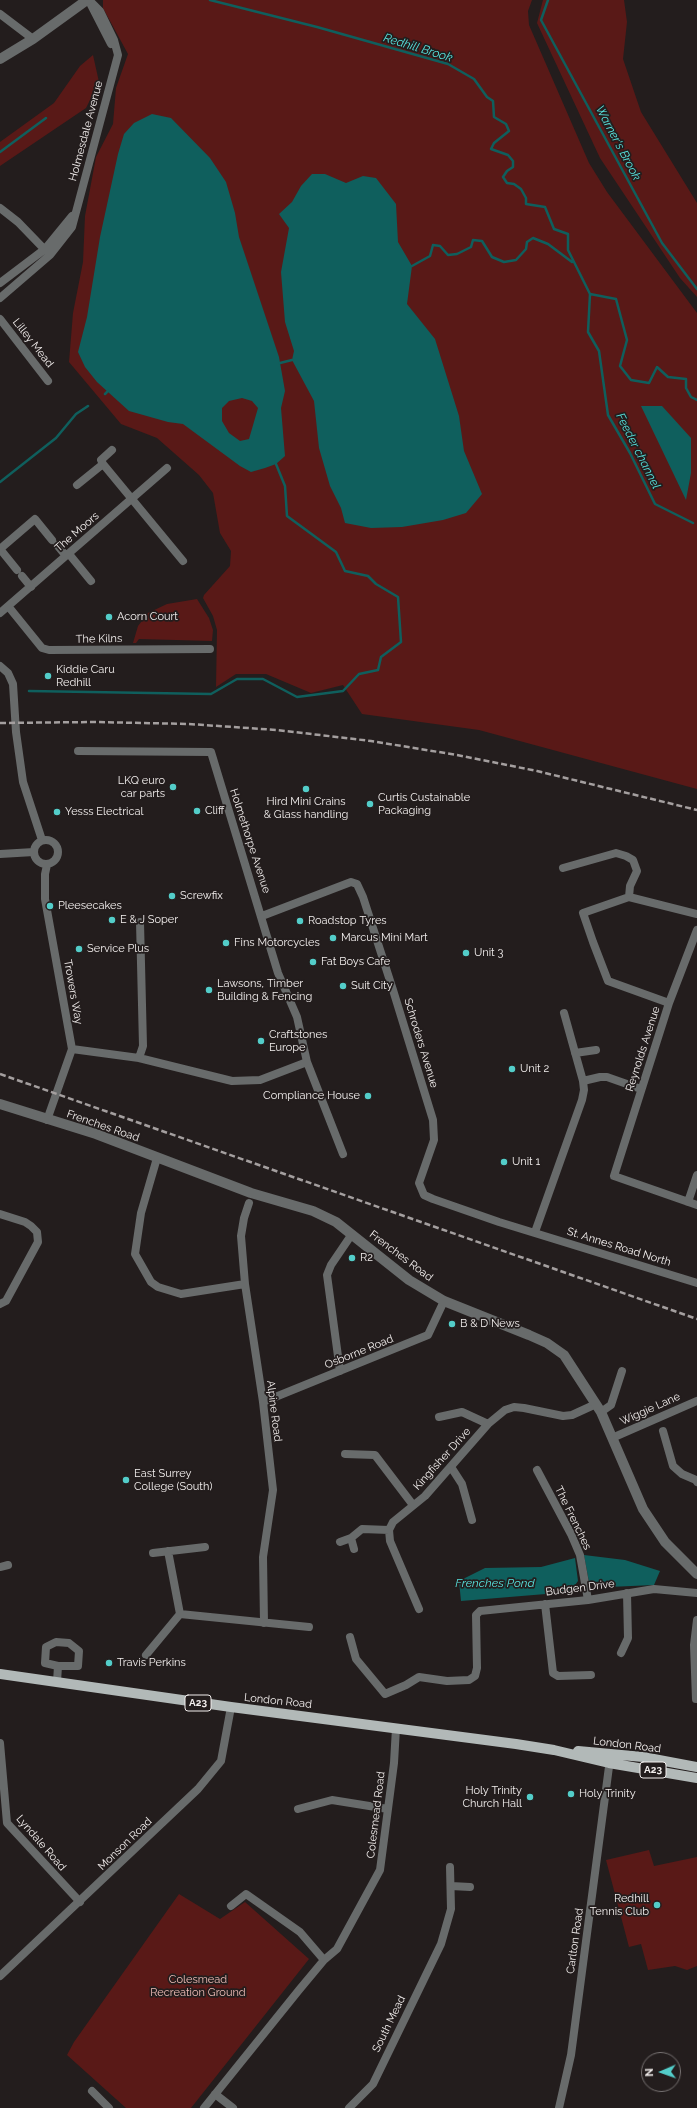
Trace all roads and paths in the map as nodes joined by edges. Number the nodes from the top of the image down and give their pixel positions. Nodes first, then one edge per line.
1 (88, 0) edge
2 (0, 14) edge
3 (33, 40) junction
4 (0, 59) edge
5 (0, 208) edge
6 (48, 252) junction
7 (0, 283) edge
8 (0, 298) edge
9 (0, 320) edge
10 (48, 381) dead end
11 (112, 450) dead end
12 (103, 464) junction
13 (167, 468) dead end
14 (77, 485) dead end
15 (131, 500) junction
16 (0, 549) edge
17 (67, 555) junction
18 (183, 561) dead end
19 (91, 581) dead end
20 (31, 586) junction
21 (8, 606) junction
22 (0, 613) edge
23 (210, 649) dead end
24 (0, 666) edge
25 (78, 751) dead end
26 (42, 840) junction
27 (34, 852) junction
28 (0, 854) edge
29 (47, 865) junction
30 (563, 868) dead end
31 (629, 897) junction
32 (697, 914) edge
33 (262, 916) junction
34 (140, 922) dead end
35 (697, 930) edge
36 (669, 1003) junction
37 (564, 1014) dead end
38 (72, 1049) junction
39 (596, 1050) dead end
40 (575, 1053) junction
41 (139, 1058) junction
42 (307, 1062) junction
43 (583, 1081) junction
44 (641, 1089) junction
45 (0, 1104) edge
46 (47, 1120) junction
47 (343, 1154) dead end
48 (157, 1158) junction
49 (697, 1175) edge
50 (688, 1202) junction
51 (249, 1203) dead end
52 (697, 1205) edge
53 (0, 1214) edge
54 (535, 1232) junction
55 (352, 1234) junction
56 (697, 1283) edge
57 (245, 1284) junction
58 (444, 1301) junction
59 (0, 1304) edge
60 (340, 1371) junction
61 (622, 1371) dead end
62 (697, 1401) edge
63 (263, 1402) junction
64 (598, 1408) junction
65 (439, 1417) dead end
66 (488, 1424) junction
67 (663, 1431) dead end
68 (612, 1438) junction
69 (344, 1454) dead end
70 (451, 1467) junction
71 (537, 1470) dead end
72 (697, 1480) edge
73 (413, 1506) junction
74 (472, 1520) dead end
75 (388, 1530) junction
76 (351, 1538) junction
77 (340, 1542) dead end
78 (205, 1547) dead end
79 (354, 1549) dead end
80 (168, 1551) junction
81 (153, 1553) dead end
82 (697, 1574) edge
83 (627, 1593) junction
84 (697, 1593) edge
85 (588, 1600) junction
86 (545, 1604) junction
87 (418, 1609) dead end
88 (180, 1614) junction
89 (697, 1620) edge
90 (264, 1623) junction
91 (309, 1627) dead end
92 (350, 1637) dead end
93 (621, 1654) dead end
94 (146, 1655) dead end
95 (58, 1666) junction
96 (0, 1674) edge
97 (591, 1676) dead end
98 (57, 1682) junction
99 (696, 1699) edge
100 (231, 1707) junction
101 (396, 1728) junction
102 (0, 1743) edge
103 (610, 1758) junction
104 (697, 1767) edge
105 (697, 1778) edge
106 (298, 1809) dead end
107 (388, 1809) junction
108 (450, 1867) dead end
109 (451, 1886) junction
110 (470, 1887) dead end
111 (80, 1902) junction
112 (231, 1906) dead end
113 (324, 1960) junction
114 (0, 1976) edge
115 (92, 2091) dead end
116 (216, 2094) junction
117 (109, 2108) edge
118 (204, 2108) edge
119 (233, 2108) edge
120 (349, 2108) edge
121 (559, 2108) edge

1 - 3 street
1 - 6 street, Holmesdale Avenue
2 - 3 street
3 - 4 street
5 - 6 street
6 - 7 street, Holmesdale Avenue
6 - 8 street, Holmesdale Avenue
9 - 10 street, Lilley Mead
11 - 12 street
12 - 14 street
12 - 15 street
13 - 15 street, The Moors
15 - 17 street, The Moors
15 - 18 street
16 - 17 street
16 - 20 street
17 - 19 street
17 - 20 street, The Moors
20 - 21 street, The Moors
21 - 22 street, The Moors
21 - 23 street, The Kilns
24 - 26 street
25 - 33 street, Holmethorpe Avenue
26 - 27 street
26 - 29 street
27 - 28 street
27 - 29 street
29 - 38 street, Trowers Way
30 - 31 street
31 - 32 street
31 - 36 street
33 - 42 street, Holmethorpe Avenue
33 - 54 street, Schroders Avenue
34 - 41 street
35 - 36 street, Reynolds Avenue
36 - 44 street, Reynolds Avenue
37 - 40 street
38 - 41 street
38 - 46 street, Trowers Way
39 - 40 street
40 - 43 street
41 - 42 street
42 - 47 street, Holmethorpe Avenue
43 - 44 street
43 - 54 street
44 - 50 street, Reynolds Avenue
45 - 46 street, Frenches Road
46 - 48 street, Frenches Road
48 - 55 street, Frenches Road
48 - 57 street
49 - 50 street
50 - 52 street
51 - 57 street, Alpine Road
53 - 59 street
54 - 56 street, St. Annes Road North
55 - 58 street, Frenches Road
55 - 60 street
57 - 63 street, Alpine Road
58 - 60 street, Osborne Road
58 - 64 street, Frenches Road
60 - 63 street, Osborne Road
61 - 64 street, Kingfisher Drive
62 - 68 street, Wiggie Lane
63 - 90 street, Alpine Road
64 - 66 street, Kingfisher Drive
64 - 68 street, Frenches Road
65 - 66 street
66 - 70 street, Kingfisher Drive
67 - 72 street
68 - 82 street, Frenches Road
69 - 73 street
70 - 73 street, Kingfisher Drive
70 - 74 street
71 - 85 street, The Frenches
73 - 75 street, Kingfisher Drive
75 - 76 street
75 - 87 street
76 - 77 street
76 - 79 street
78 - 80 street
80 - 81 street
80 - 88 street
83 - 84 street, Budgen Drive
83 - 85 street, Budgen Drive
83 - 93 street
85 - 86 street, Budgen Drive
86 - 92 street, Budgen Drive
86 - 97 street
88 - 90 street
88 - 94 street
89 - 99 street
90 - 91 street
95 - 95 street
95 - 98 street
96 - 98 main road, London Road / A23
98 - 100 main road, London Road / A23
100 - 101 main road, London Road / A23
100 - 111 street, Monson Road
101 - 103 main road, London Road / A23
101 - 107 street, Colesmead Road
102 - 111 street, Lyndale Road
103 - 104 main road, London Road / A23
103 - 105 main road, London Road / A23
103 - 121 street, Carlton Road
106 - 107 street
107 - 113 street, Colesmead Road
108 - 109 street, South Mead
109 - 110 street
109 - 120 street, South Mead
111 - 114 street, Monson Road
112 - 113 street
113 - 116 street, Colesmead Road
115 - 117 street
116 - 118 street, Colesmead Road
116 - 119 street

